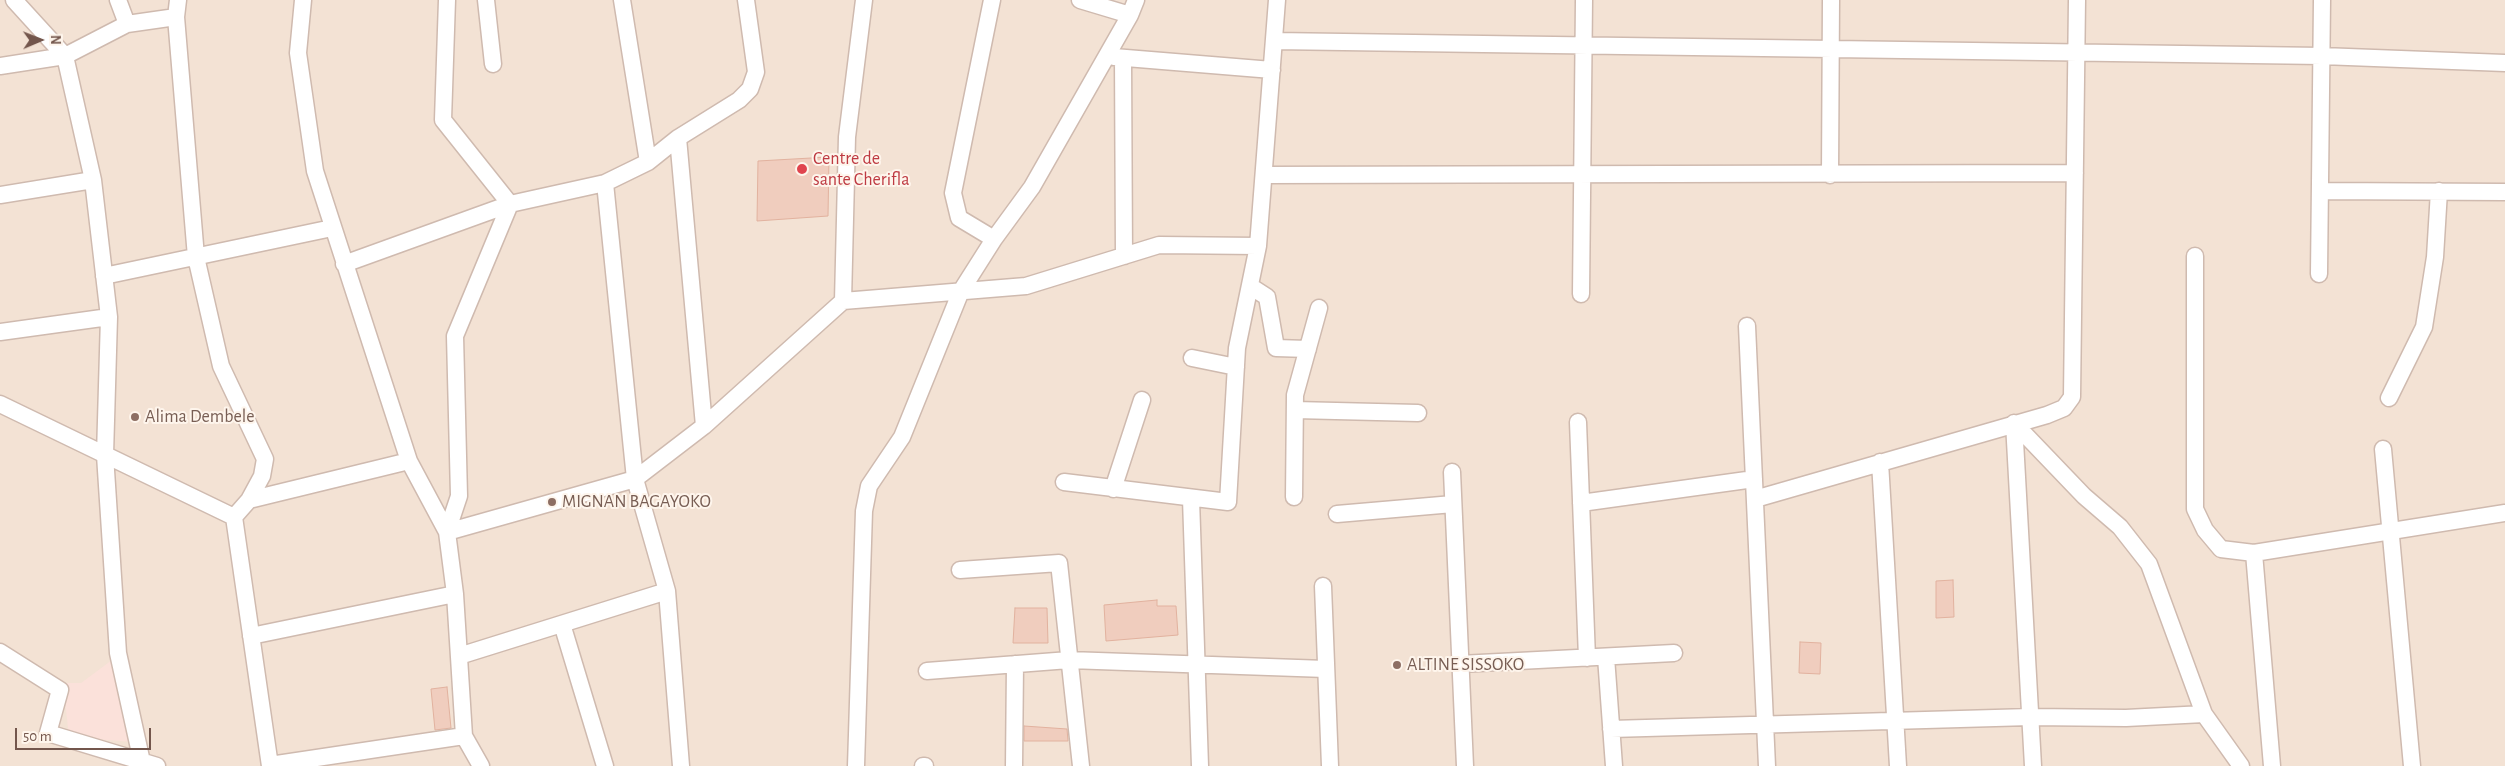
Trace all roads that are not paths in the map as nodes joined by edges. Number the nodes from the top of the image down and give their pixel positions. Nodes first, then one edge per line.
1 (14, 0) edge
2 (118, 0) edge
3 (178, 0) edge
4 (303, 0) edge
5 (447, 0) edge
6 (486, 0) edge
7 (622, 0) edge
8 (746, 0) edge
9 (864, 0) edge
10 (992, 0) edge
11 (1080, 0) edge
12 (1277, 0) edge
13 (1584, 0) edge
14 (1831, 0) edge
15 (2077, 0) edge
16 (2322, 0) edge
17 (1133, 7) edge
18 (176, 17) junction
19 (127, 24) junction
20 (1274, 41) junction
21 (1583, 45) junction
22 (1831, 49) junction
23 (2077, 52) junction
24 (65, 56) junction
25 (2322, 56) junction
26 (1106, 57) junction
27 (1123, 58) junction
28 (2505, 63) edge
29 (493, 64) dead end
30 (0, 66) edge
31 (1272, 70) junction
32 (678, 138) junction
33 (648, 162) junction
34 (2075, 173) junction
35 (1264, 175) junction
36 (1582, 175) junction
37 (1830, 175) junction
38 (92, 180) junction
39 (605, 183) junction
40 (2320, 191) junction
41 (2439, 191) junction
42 (2505, 192) edge
43 (0, 195) edge
44 (510, 204) junction
45 (332, 228) junction
46 (994, 239) junction
47 (1258, 246) junction
48 (1124, 256) junction
49 (2195, 256) dead end
50 (196, 257) junction
51 (344, 264) junction
52 (2319, 274) dead end
53 (104, 276) junction
54 (1250, 286) junction
55 (961, 292) junction
56 (1581, 294) dead end
57 (843, 301) junction
58 (1319, 308) dead end
59 (110, 317) junction
60 (1747, 326) dead end
61 (0, 332) edge
62 (1308, 349) junction
63 (1192, 358) dead end
64 (1236, 367) junction
65 (2389, 398) dead end
66 (1142, 400) dead end
67 (0, 404) edge
68 (1295, 410) junction
69 (1418, 413) dead end
70 (1578, 422) dead end
71 (2014, 423) junction
72 (704, 426) junction
73 (2383, 449) dead end
74 (106, 455) junction
75 (409, 461) junction
76 (1880, 462) junction
77 (1452, 472) dead end
78 (635, 479) junction
79 (1754, 479) junction
80 (1064, 482) dead end
81 (1113, 489) junction
82 (1294, 497) dead end
83 (1191, 499) junction
84 (1755, 499) junction
85 (249, 500) junction
86 (1581, 502) junction
87 (1453, 504) junction
88 (2505, 513) edge
89 (1337, 514) dead end
90 (234, 517) junction
91 (447, 532) junction
92 (2389, 532) junction
93 (2254, 553) junction
94 (960, 570) dead end
95 (1323, 586) dead end
96 (667, 591) junction
97 (455, 594) junction
98 (562, 624) junction
99 (251, 636) junction
100 (0, 652) edge
101 (1674, 653) dead end
102 (459, 656) junction
103 (1606, 657) junction
104 (1587, 658) junction
105 (1069, 660) junction
106 (1015, 664) junction
107 (1197, 664) junction
108 (1460, 664) junction
109 (1326, 669) junction
110 (927, 671) dead end
111 (2204, 714) junction
112 (2030, 717) junction
113 (1895, 721) junction
114 (1765, 725) junction
115 (1611, 729) junction
116 (464, 736) junction
117 (150, 764) edge
118 (270, 765) edge
119 (481, 766) edge
120 (605, 766) edge
121 (681, 766) edge
122 (856, 766) edge
123 (1014, 766) edge
124 (1081, 766) edge
125 (1200, 766) edge
126 (1330, 766) edge
127 (1465, 766) edge
128 (1614, 766) edge
129 (1766, 766) edge
130 (1898, 766) edge
131 (2032, 766) edge
132 (2240, 766) edge
133 (2272, 766) edge
134 (2412, 766) edge

1 - 24 street
2 - 19 street
3 - 18 street
4 - 45 street
5 - 44 street
6 - 29 street
7 - 33 street
8 - 32 street
9 - 57 street
10 - 46 street
11 - 17 street
12 - 20 street
13 - 21 street
14 - 22 street
15 - 23 street
16 - 25 street
17 - 26 street
18 - 19 street
18 - 50 street
19 - 24 street
20 - 21 street
20 - 31 street
21 - 22 street
21 - 36 street
22 - 23 street
22 - 37 street
23 - 25 street
23 - 34 street
24 - 30 street
24 - 38 street
25 - 28 street
25 - 40 street
26 - 27 street
26 - 46 street
27 - 31 street
27 - 48 street
31 - 35 street
32 - 33 street
32 - 72 street
33 - 39 street
34 - 37 street
34 - 71 street
35 - 36 street
35 - 47 street
36 - 37 street
36 - 56 street
38 - 43 street
38 - 53 street
39 - 44 street
39 - 78 street
40 - 41 street
40 - 52 street
41 - 42 street
41 - 65 street
44 - 51 street
44 - 91 street
45 - 50 street
45 - 51 street
46 - 55 street
47 - 48 street
47 - 54 street
48 - 55 street
49 - 93 street
50 - 53 street
50 - 85 street
51 - 75 street
53 - 59 street
54 - 62 street
54 - 64 street
55 - 57 street
55 - 122 street
57 - 72 street
58 - 62 street
59 - 61 street
59 - 74 street
60 - 79 street
62 - 68 street
63 - 64 street
64 - 83 street
66 - 81 street
67 - 74 street
68 - 69 street
68 - 82 street
70 - 86 street
71 - 76 street
71 - 111 street
71 - 112 street
72 - 78 street
73 - 92 street
74 - 90 street
74 - 117 street
75 - 85 street
75 - 91 street
76 - 84 street
76 - 113 street
77 - 87 street
78 - 91 street
78 - 96 street
79 - 84 street
79 - 86 street
80 - 81 street
81 - 83 street
83 - 107 street
84 - 114 street
85 - 90 street
86 - 104 street
87 - 89 street
87 - 108 street
88 - 92 street
90 - 99 street
91 - 97 street
92 - 93 street
92 - 134 street
93 - 133 street
94 - 105 street
95 - 109 street
96 - 98 street
96 - 121 street
97 - 99 street
97 - 102 street
98 - 102 street
98 - 120 street
99 - 118 street
100 - 117 street
101 - 103 street
102 - 116 street
103 - 104 street
103 - 115 street
104 - 108 street
105 - 106 street
105 - 107 street
105 - 124 street
106 - 110 street
106 - 123 street
107 - 109 street
107 - 125 street
108 - 127 street
109 - 126 street
111 - 112 street
111 - 132 street
112 - 113 street
112 - 131 street
113 - 114 street
113 - 130 street
114 - 115 street
114 - 129 street
115 - 128 street
116 - 118 street
116 - 119 street

